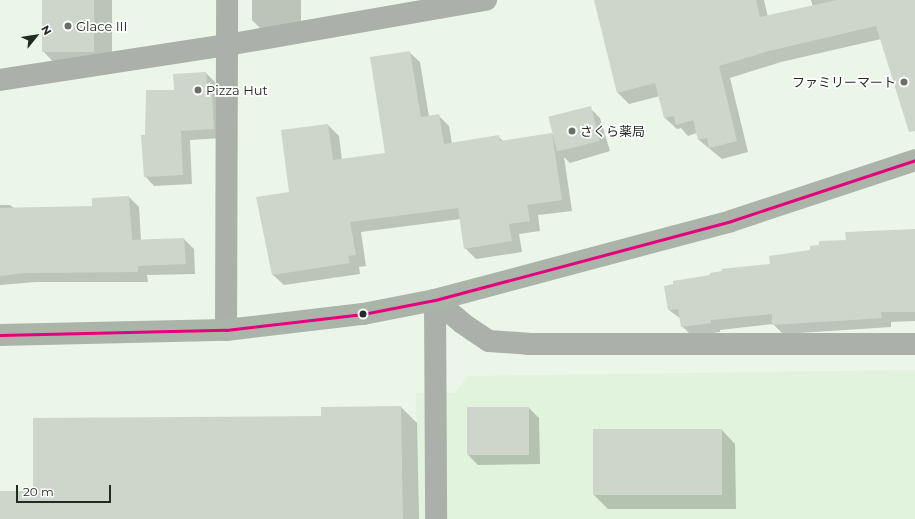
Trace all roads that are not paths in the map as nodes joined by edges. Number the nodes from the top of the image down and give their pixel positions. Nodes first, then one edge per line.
1 (227, 0) edge
2 (476, 1) edge
3 (227, 45) junction
4 (0, 80) edge
5 (915, 160) edge
6 (435, 300) junction
7 (226, 330) junction
8 (0, 335) edge
9 (915, 344) edge
10 (436, 519) edge

1 - 3 street
2 - 3 street
3 - 4 street
3 - 7 street
5 - 6 main road
6 - 7 main road
6 - 9 street
6 - 10 street
7 - 8 main road

